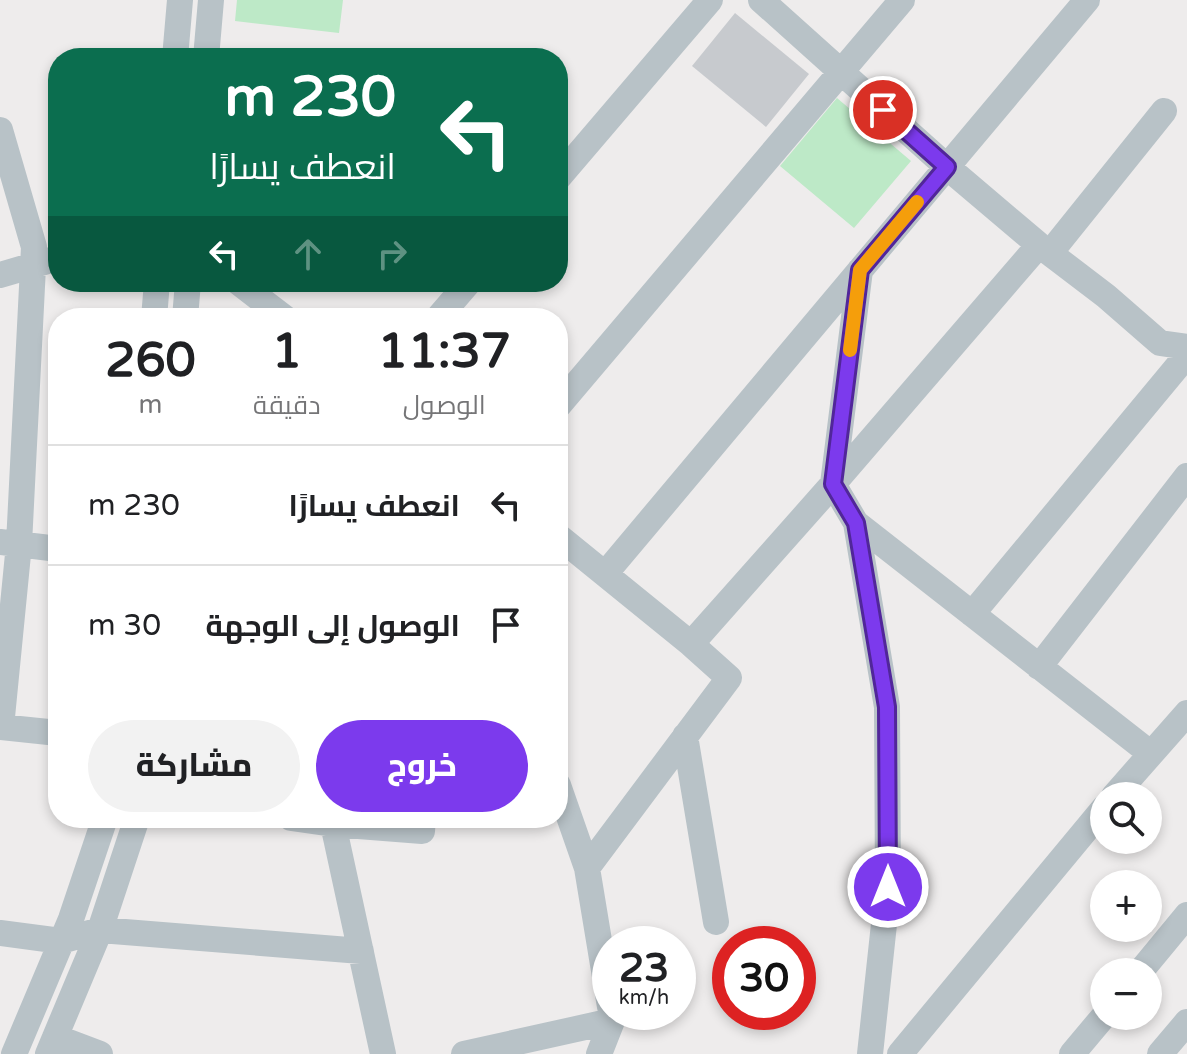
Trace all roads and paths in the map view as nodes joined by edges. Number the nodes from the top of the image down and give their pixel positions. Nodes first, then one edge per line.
1 (180, 0) edge
2 (211, 0) edge
3 (710, 0) edge
4 (761, 0) edge
5 (902, 0) edge
6 (1087, 0) edge
7 (176, 48) edge
8 (207, 48) edge
9 (841, 72) junction
10 (1164, 111) dead end
11 (0, 130) edge
12 (568, 166) edge
13 (947, 167) junction
14 (1045, 249) junction
15 (46, 262) edge
16 (860, 270) junction
17 (0, 275) edge
18 (251, 292) edge
19 (460, 292) edge
20 (272, 308) edge
21 (447, 308) edge
22 (1187, 347) edge
23 (1187, 355) edge
24 (568, 394) edge
25 (1187, 476) edge
26 (833, 484) junction
27 (856, 523) junction
28 (9, 543) edge
29 (568, 544) edge
30 (48, 548) edge
31 (605, 574) junction
32 (972, 614) junction
33 (691, 644) junction
34 (1039, 667) junction
35 (1187, 713) edge
36 (0, 727) edge
37 (48, 732) edge
38 (685, 736) junction
39 (1150, 753) junction
40 (1126, 782) edge
41 (568, 814) edge
42 (1090, 825) edge
43 (102, 828) edge
44 (134, 828) edge
45 (334, 828) edge
46 (384, 828) edge
47 (422, 828) edge
48 (587, 868) junction
49 (1187, 915) edge
50 (716, 922) dead end
51 (597, 926) edge
52 (100, 930) junction
53 (0, 933) edge
54 (61, 941) junction
55 (361, 951) junction
56 (1152, 958) edge
57 (592, 1018) edge
58 (1187, 1022) edge
59 (606, 1030) edge
60 (1092, 1030) edge
61 (52, 1045) edge
62 (14, 1054) edge
63 (100, 1054) edge
64 (383, 1054) edge
65 (464, 1054) edge
66 (599, 1054) edge
67 (870, 1054) edge
68 (900, 1054) edge
69 (1072, 1054) edge
70 (1160, 1054) edge

1 - 7 street
2 - 8 street
3 - 12 street
4 - 9 street
5 - 9 street
6 - 13 street
9 - 13 street
9 - 24 street
10 - 14 street
11 - 15 street
13 - 14 street
13 - 16 street
14 - 22 street
14 - 26 street
15 - 17 street
15 - 28 street
16 - 26 street
16 - 31 street
18 - 20 street
19 - 21 street
23 - 32 street
25 - 34 street
26 - 27 street
26 - 33 street
27 - 32 street
27 - 67 street
28 - 30 street
28 - 36 street
29 - 31 street
31 - 33 street
32 - 34 street
33 - 38 street
34 - 39 street
35 - 39 street
36 - 37 street
38 - 48 street
38 - 50 street
39 - 40 street
41 - 48 street
42 - 68 street
43 - 54 street
44 - 52 street
45 - 55 street
46 - 47 street
48 - 51 street
49 - 56 street
52 - 54 street
52 - 55 street
52 - 61 street
53 - 54 street
54 - 62 street
55 - 64 street
57 - 65 street
58 - 70 street
59 - 66 street
60 - 69 street
61 - 63 street

